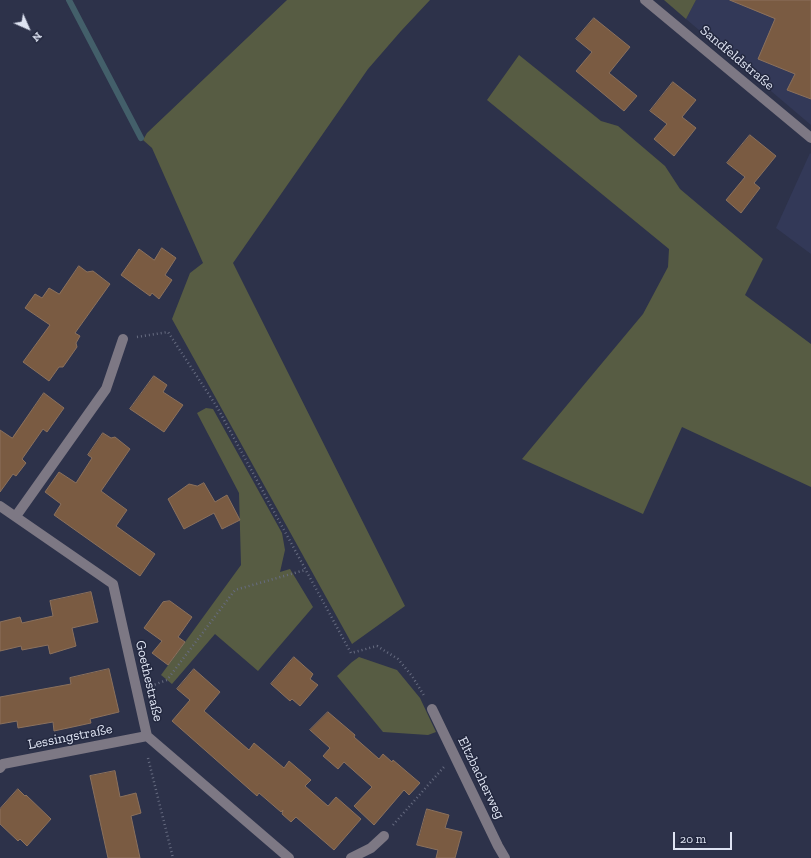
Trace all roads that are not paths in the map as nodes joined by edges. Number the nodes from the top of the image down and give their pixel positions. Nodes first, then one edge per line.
1 (645, 0) edge
2 (811, 138) edge
3 (123, 339) road end
4 (0, 506) edge
5 (16, 516) junction
6 (432, 709) road end
7 (145, 736) junction
8 (0, 768) edge
9 (384, 836) road end
10 (289, 858) edge
11 (351, 858) edge
12 (506, 858) edge

1 - 2 street, Sandfeldstraße
3 - 5 street
4 - 5 street, Goethestraße
5 - 7 street, Goethestraße
6 - 12 street, Eltzbacherweg
7 - 8 street, Lessingstraße
7 - 10 street, Goethestraße
9 - 11 street

